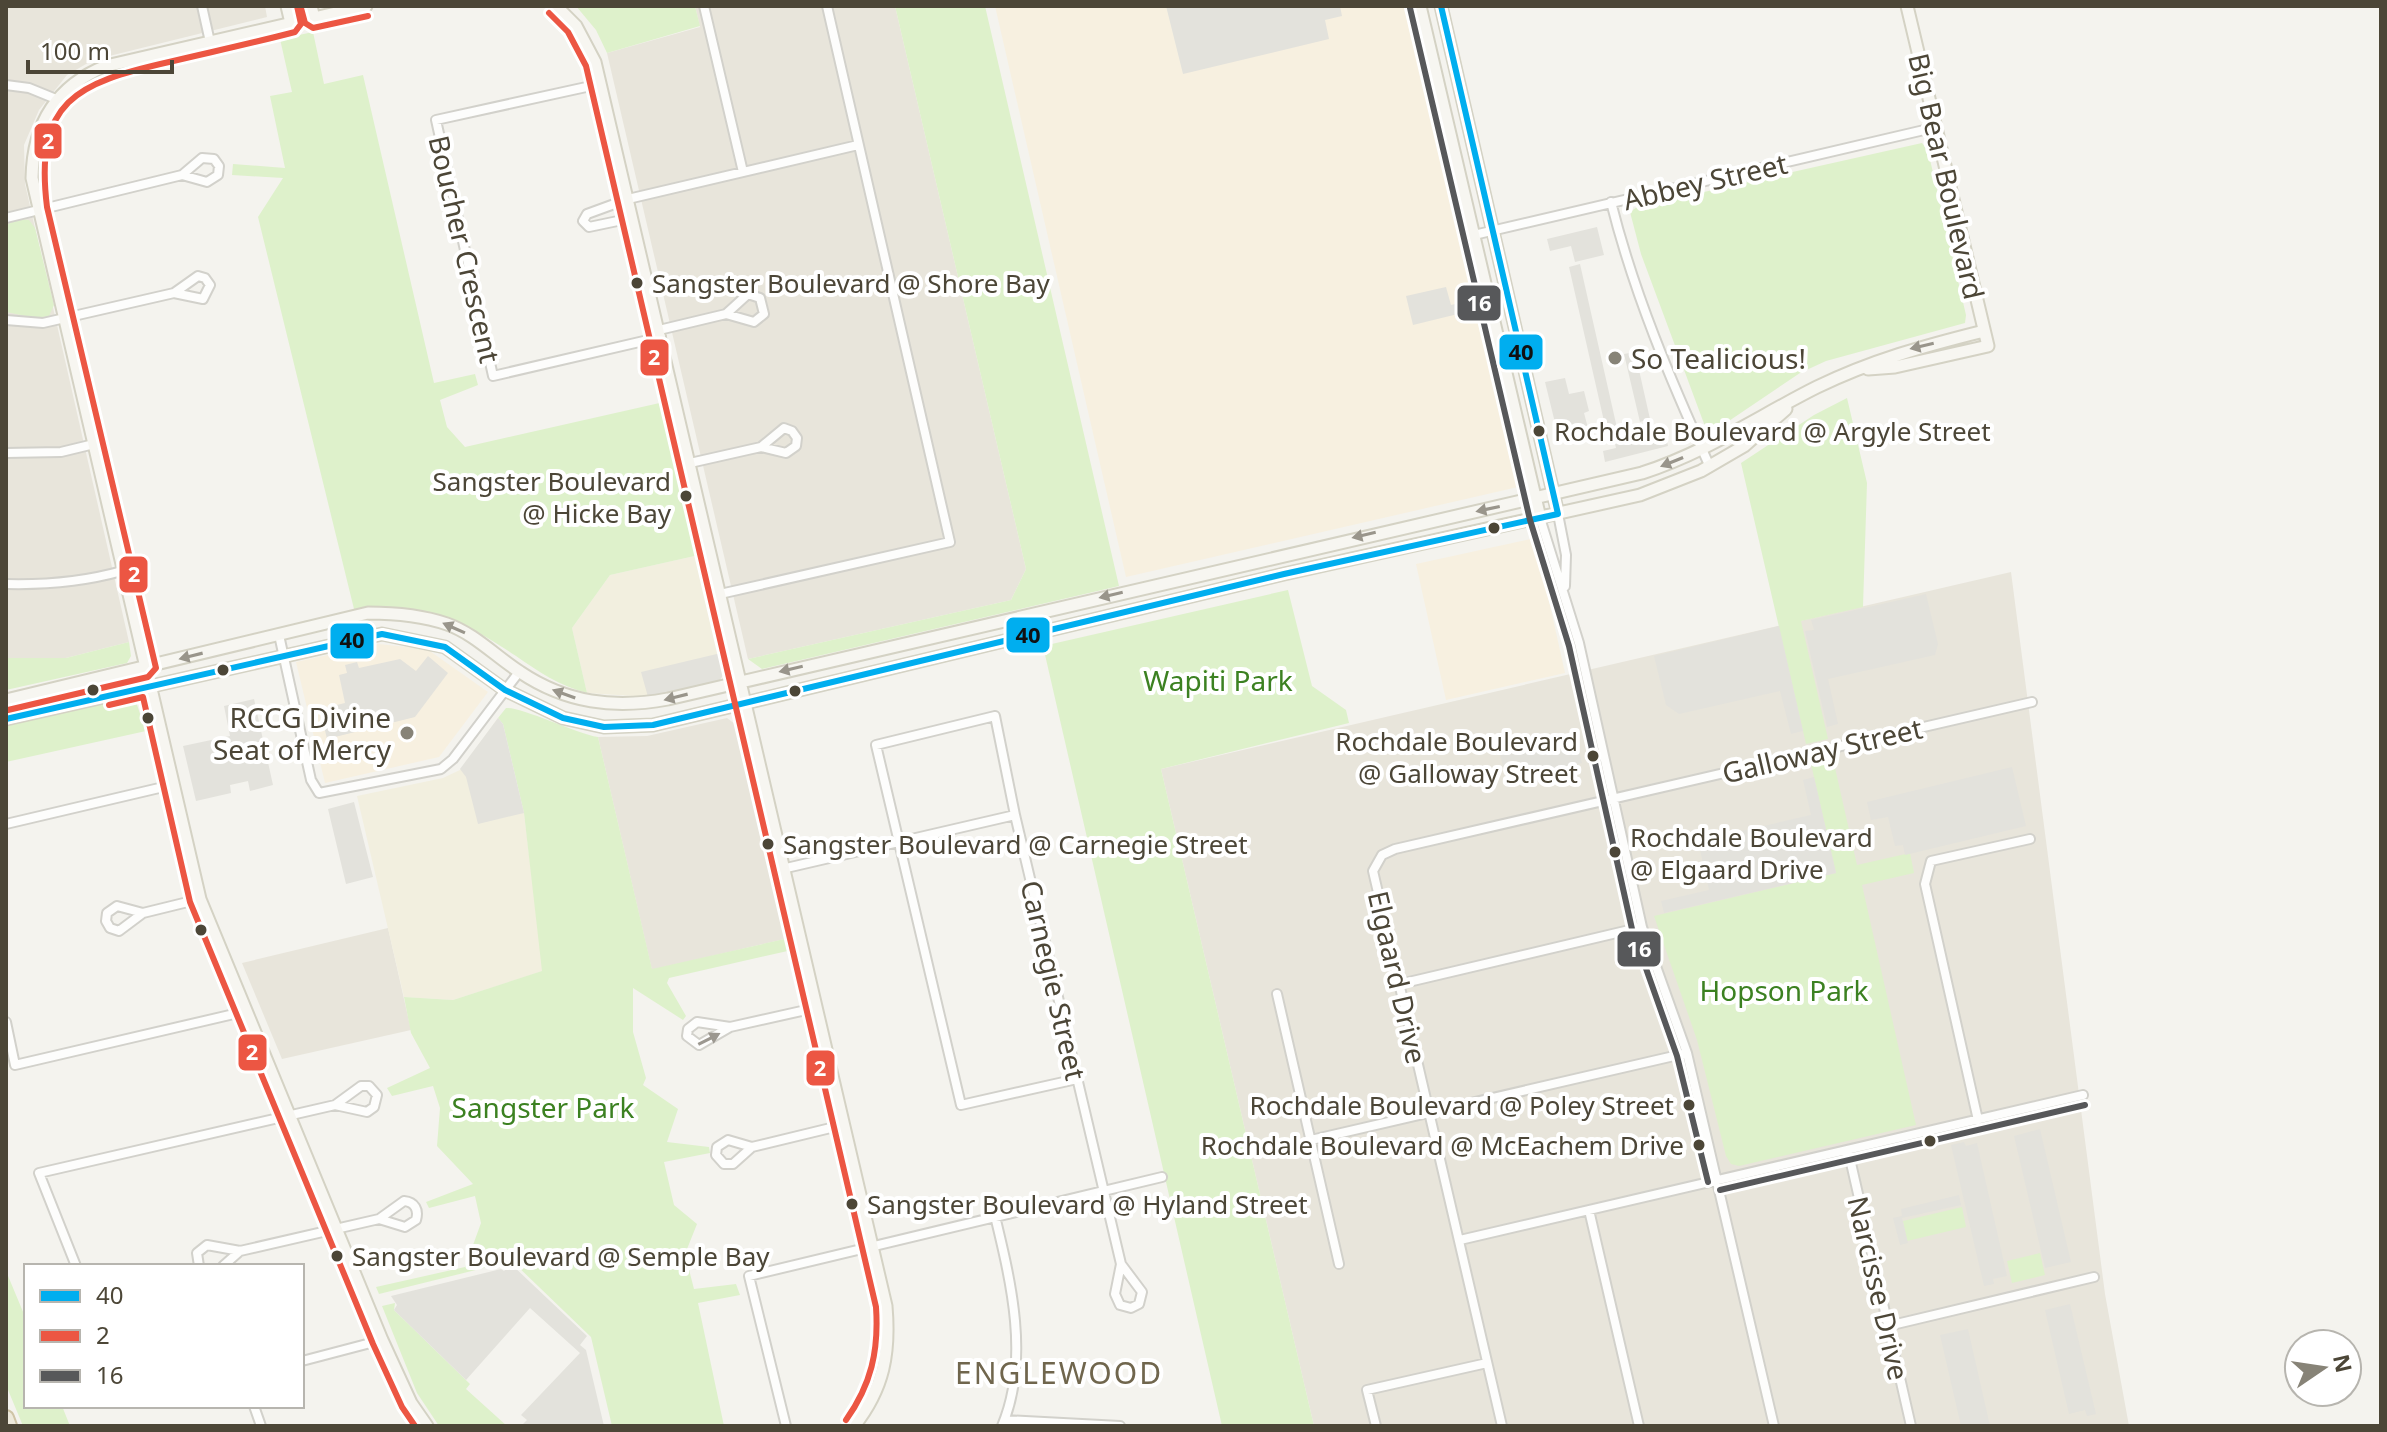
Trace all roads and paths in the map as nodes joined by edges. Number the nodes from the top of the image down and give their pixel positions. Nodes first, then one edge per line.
1 (202, 6) edge
2 (287, 6) edge
3 (366, 6) edge
4 (556, 6) edge
5 (704, 6) edge
6 (827, 6) edge
7 (1420, 6) edge
8 (1441, 6) edge
9 (1907, 6) edge
10 (313, 12) edge
11 (291, 23) junction
12 (210, 42) junction
13 (600, 84) junction
14 (6, 85) edge
15 (56, 99) junction
16 (1937, 127) junction
17 (858, 145) junction
18 (743, 172) junction
19 (182, 175) dead end
20 (628, 199) junction
21 (1611, 202) junction
22 (37, 209) junction
23 (6, 218) edge
24 (632, 218) junction
25 (1493, 231) junction
26 (1474, 235) junction
27 (174, 293) dead end
28 (726, 314) junction
29 (64, 316) junction
30 (6, 320) edge
31 (1984, 331) junction
32 (660, 333) junction
33 (1863, 369) junction
34 (1792, 403) junction
35 (94, 444) junction
36 (761, 447) dead end
37 (1702, 450) junction
38 (6, 453) edge
39 (690, 463) junction
40 (1710, 467) junction
41 (1553, 495) junction
42 (1536, 499) junction
43 (1558, 514) junction
44 (1540, 518) junction
45 (122, 571) junction
46 (6, 584) edge
47 (1565, 591) junction
48 (720, 594) junction
49 (279, 635) junction
50 (283, 654) junction
51 (146, 667) junction
52 (519, 672) junction
53 (739, 681) junction
54 (150, 685) junction
55 (505, 690) junction
56 (6, 700) edge
57 (2032, 702) dead end
58 (744, 703) junction
59 (6, 719) edge
60 (172, 785) junction
61 (1613, 798) junction
62 (1015, 815) junction
63 (6, 824) edge
64 (2030, 839) dead end
65 (900, 843) junction
66 (782, 869) junction
67 (200, 899) junction
68 (143, 913) dead end
69 (1642, 927) junction
70 (1400, 984) junction
71 (1277, 994) dead end
72 (815, 1008) junction
73 (247, 1011) junction
74 (6, 1022) edge
75 (730, 1027) junction
76 (1687, 1053) junction
77 (1077, 1079) junction
78 (2083, 1095) dead end
79 (335, 1105) junction
80 (1430, 1112) junction
81 (291, 1117) junction
82 (1978, 1120) junction
83 (843, 1125) junction
84 (1311, 1140) junction
85 (752, 1147) dead end
86 (1848, 1150) junction
87 (1162, 1177) dead end
88 (1718, 1180) junction
89 (1104, 1191) junction
90 (1589, 1210) junction
91 (995, 1216) junction
92 (379, 1219) dead end
93 (337, 1229) junction
94 (1460, 1240) junction
95 (872, 1247) junction
96 (240, 1251) junction
97 (75, 1264) edge
98 (199, 1264) edge
99 (225, 1264) edge
100 (1121, 1264) junction
101 (1339, 1264) dead end
102 (2094, 1277) dead end
103 (1888, 1326) junction
104 (382, 1340) junction
105 (304, 1360) edge
106 (1487, 1363) junction
107 (6, 1418) edge
108 (1003, 1423) edge
109 (9, 1426) edge
110 (427, 1426) edge
111 (786, 1426) edge
112 (854, 1426) edge
113 (1120, 1426) edge
114 (1376, 1426) edge
115 (1502, 1426) edge
116 (1639, 1426) edge
117 (1774, 1426) edge
118 (1911, 1426) edge

1 - 12 street
2 - 11 street
3 - 10 street
4 - 13 street
5 - 18 street
6 - 17 street
7 - 26 street
8 - 25 street
9 - 16 street, Big Bear Boulevard
10 - 11 street
11 - 12 street
12 - 15 street
13 - 20 street
13 - 32 street, Boucher Crescent
14 - 15 street
15 - 22 street
16 - 21 street, Abbey Street
16 - 31 street, Big Bear Boulevard
17 - 18 street
17 - 48 street
18 - 20 street
19 - 22 street
20 - 24 street
20 - 24 street
21 - 25 street, Abbey Street
21 - 37 street
22 - 23 street
22 - 29 street
24 - 32 street
25 - 26 street, Abbey Street
25 - 41 street
26 - 42 street
27 - 29 street
28 - 28 street
28 - 32 street
29 - 30 street
29 - 35 street
31 -> 33 street
31 - 33 street, Big Bear Boulevard
32 - 39 street
33 - 34 street
34 - 37 street
34 - 40 street
35 - 38 street
35 - 45 street
36 - 39 street
37 - 40 street
37 -> 41 street
39 - 48 street
40 - 43 street
41 - 42 street
41 - 43 street
42 - 44 street
42 -> 53 street
43 - 44 street
43 - 47 street
44 - 47 street
44 - 58 street
45 - 46 street
45 - 51 street
47 - 61 street
48 - 53 street
49 - 50 street
49 -> 51 street
52 -> 49 street
50 - 54 street
50 - 55 street
50 - 55 street
51 - 54 street
51 - 56 street
53 -> 52 street
52 - 55 street
53 - 58 street
54 - 59 street
54 - 60 street
55 - 58 street
57 - 61 street, Galloway Street
58 - 66 street
60 - 63 street
60 - 67 street
61 - 69 street
61 - 70 street, Elgaard Drive
62 - 65 street
62 - 65 street, Carnegie Street
62 - 77 street, Carnegie Street
64 - 82 street
65 - 66 street
65 - 77 street
66 - 72 street
67 - 68 street
67 - 73 street
69 - 70 street
69 - 76 street
70 - 80 street, Elgaard Drive
71 - 84 street
72 - 75 street
72 - 83 street
73 - 74 street
73 - 81 street
75 -> 75 street
76 - 80 street
76 - 88 street
77 - 89 street, Carnegie Street
78 - 82 street
79 - 79 street
79 - 81 street
80 - 84 street
80 - 94 street, Elgaard Drive
81 - 93 street
81 - 97 street
82 - 86 street
83 - 85 street
83 - 95 street
84 - 101 street
86 - 88 street
86 - 103 street, Narcisse Drive
87 - 89 street
88 - 90 street
88 - 117 street
89 - 91 street
89 - 100 street, Carnegie Street
90 - 94 street
90 - 116 street
91 - 95 street
91 - 108 street
92 - 93 street
93 - 96 street
93 - 104 street
94 - 106 street, Elgaard Drive
95 - 111 street
95 - 112 street
96 - 98 street
96 - 99 street
100 - 100 street
102 - 103 street
103 - 118 street, Narcisse Drive
104 - 105 street
104 - 110 street
106 - 114 street
106 - 115 street, Elgaard Drive
107 - 109 highway
108 - 113 street

